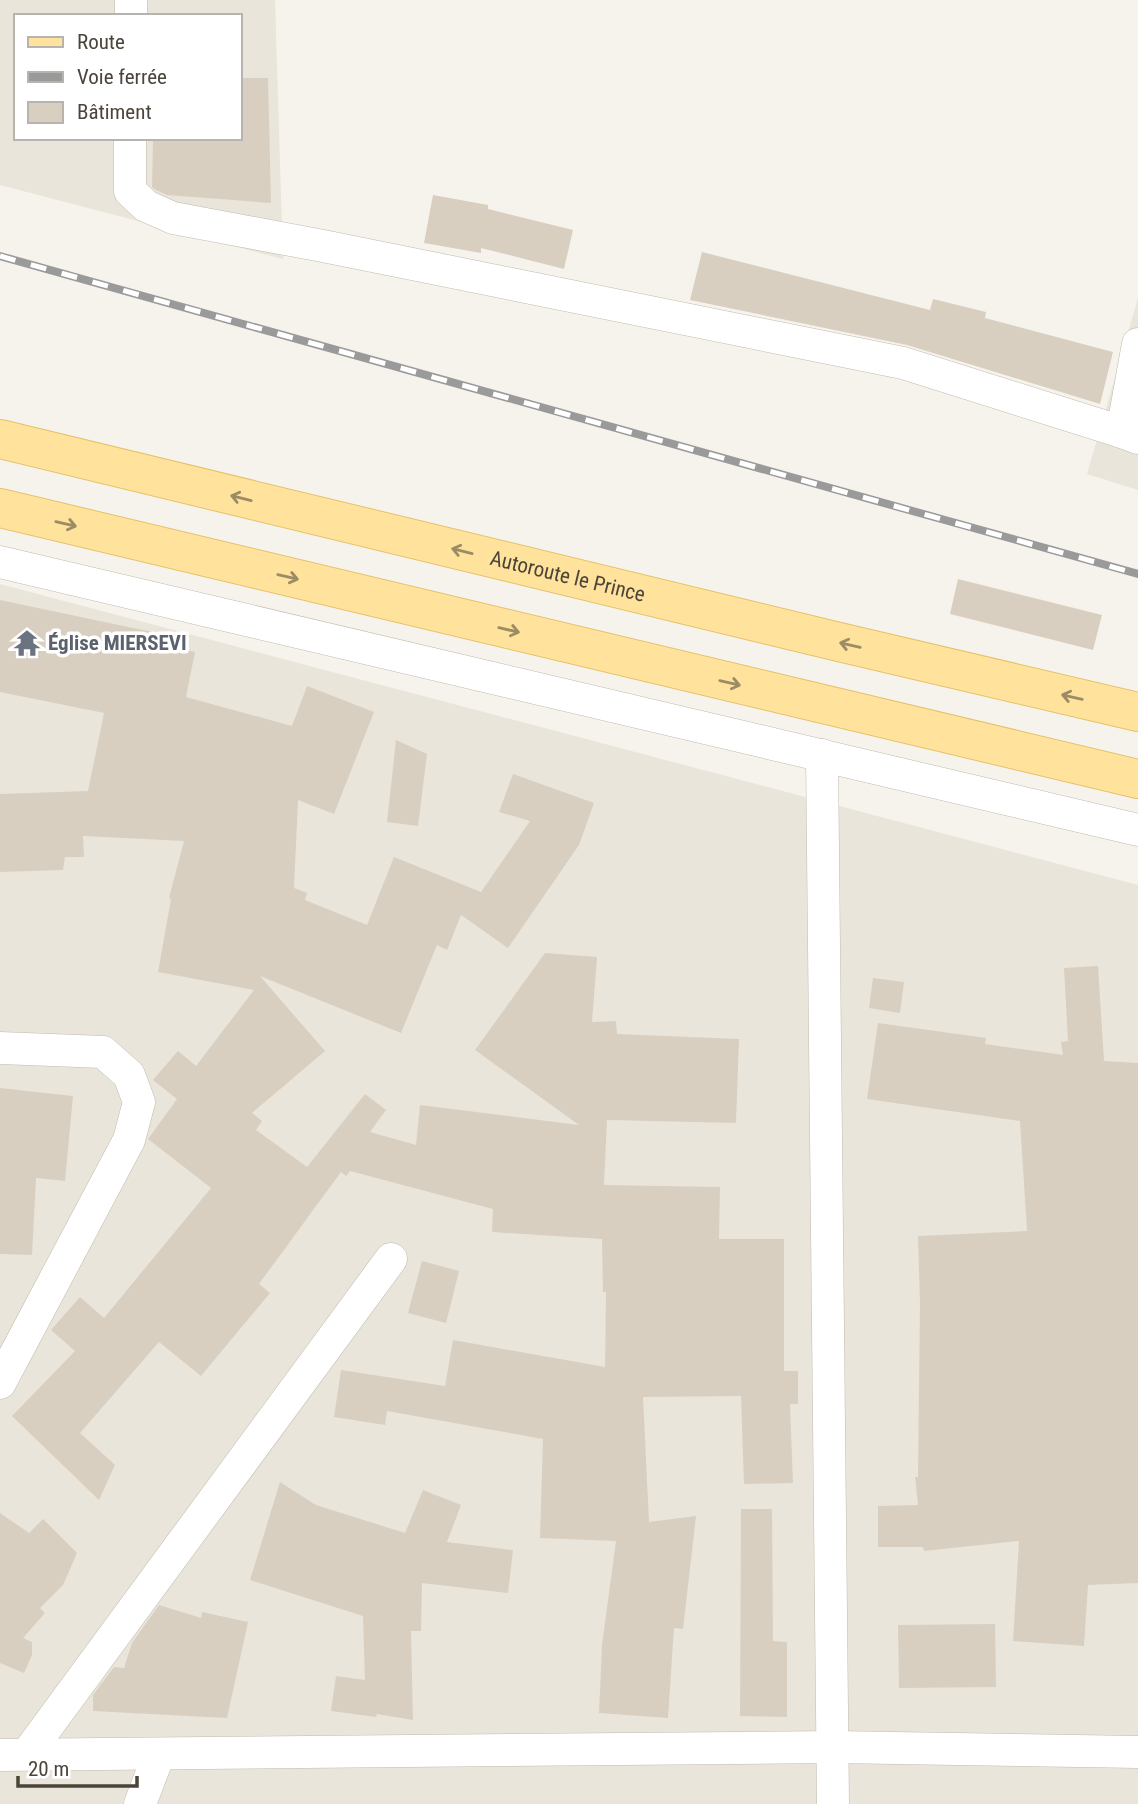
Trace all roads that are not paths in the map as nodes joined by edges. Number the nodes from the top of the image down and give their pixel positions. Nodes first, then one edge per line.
1 (130, 140) edge
2 (1138, 344) edge
3 (1130, 435) edge
4 (0, 439) edge
5 (0, 508) edge
6 (0, 562) edge
7 (1138, 712) edge
8 (822, 755) junction
9 (1138, 779) edge
10 (1138, 830) edge
11 (0, 1048) edge
12 (391, 1259) dead end
13 (1, 1381) edge
14 (833, 1747) junction
15 (1138, 1752) edge
16 (159, 1754) junction
17 (14, 1755) edge
18 (140, 1804) edge
19 (833, 1804) edge

1 - 3 street
2 - 3 street
7 -> 4 main road, Autoroute le Prince
5 -> 9 main road
6 - 8 street
8 - 10 street
8 - 14 street
11 - 13 street
12 - 17 street
14 - 15 street
14 - 16 street
14 - 19 street
16 - 17 street
16 - 18 street

